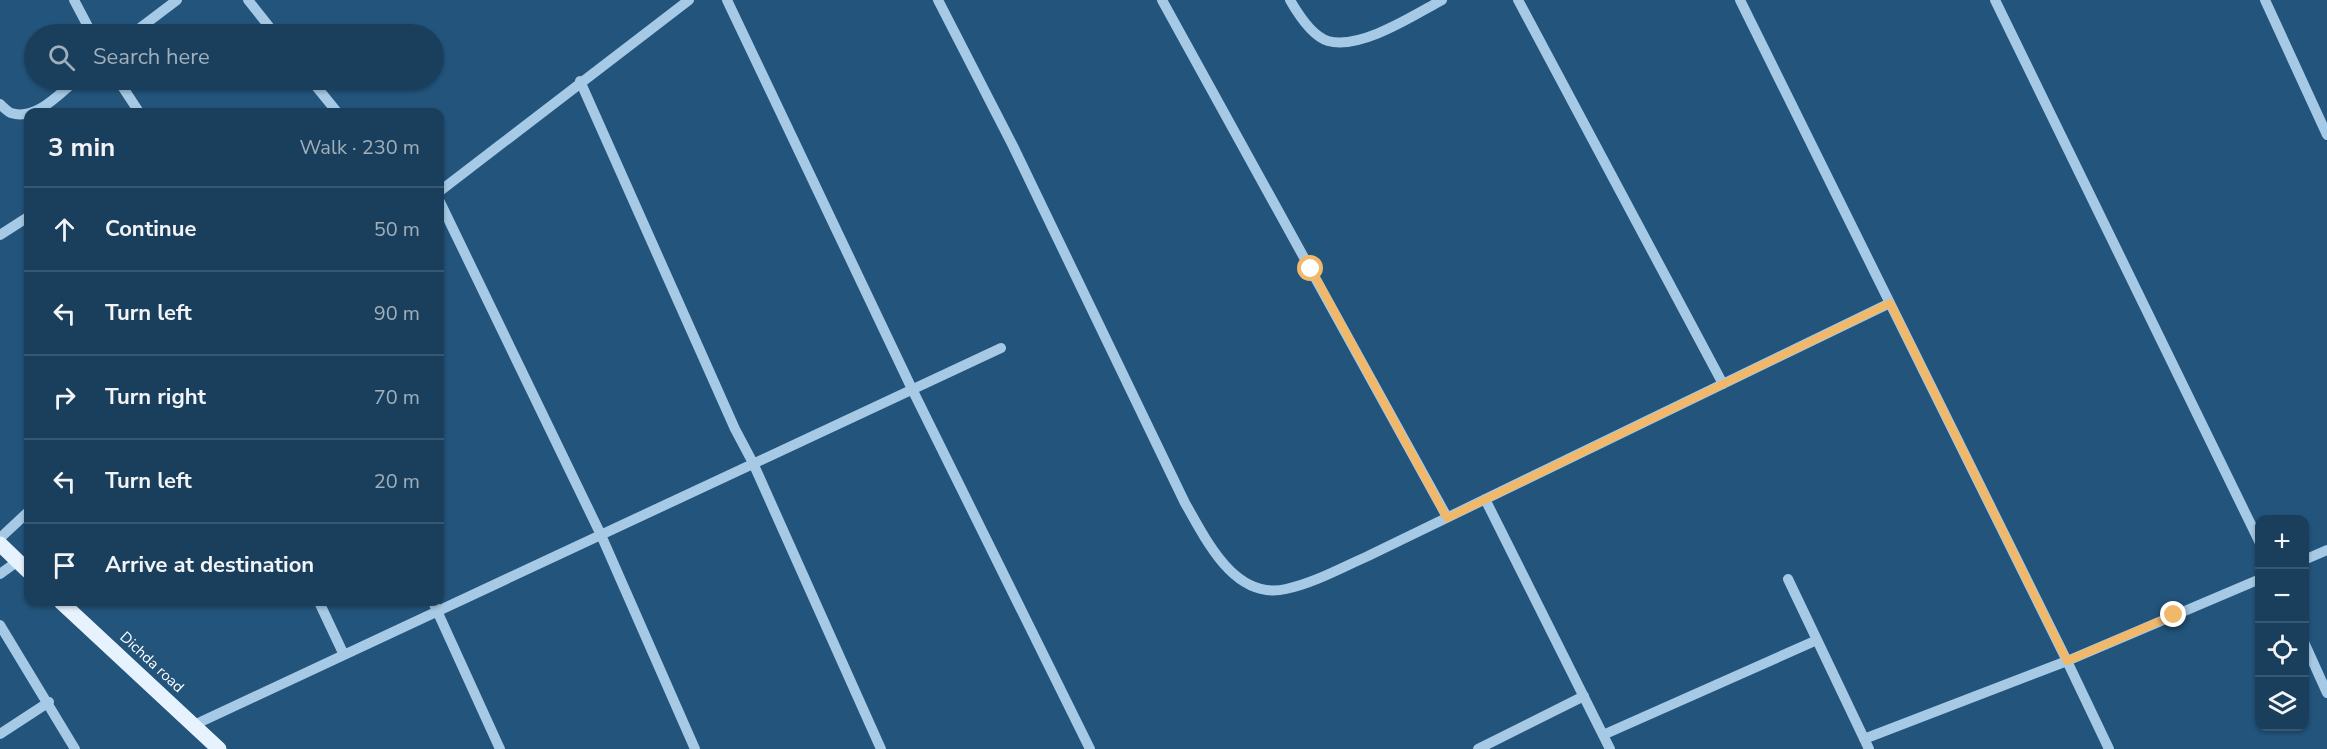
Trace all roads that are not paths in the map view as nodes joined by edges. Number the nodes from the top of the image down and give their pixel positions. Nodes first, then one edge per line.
1 (74, 0) edge
2 (177, 0) edge
3 (248, 0) edge
4 (689, 0) edge
5 (728, 0) edge
6 (938, 0) edge
7 (1162, 0) edge
8 (1290, 0) edge
9 (1442, 0) edge
10 (1518, 0) edge
11 (1740, 0) edge
12 (1995, 0) edge
13 (2265, 0) edge
14 (87, 24) edge
15 (145, 24) edge
16 (267, 24) edge
17 (580, 81) junction
18 (64, 90) edge
19 (125, 90) edge
20 (319, 90) edge
21 (0, 104) edge
22 (42, 108) edge
23 (136, 108) edge
24 (334, 108) edge
25 (24, 117) edge
26 (2327, 135) edge
27 (444, 188) edge
28 (444, 210) edge
29 (24, 220) edge
30 (0, 235) edge
31 (1890, 303) junction
32 (1001, 348) dead end
33 (1723, 384) junction
34 (912, 389) junction
35 (753, 464) junction
36 (1485, 499) junction
37 (24, 516) edge
38 (1447, 518) junction
39 (601, 535) junction
40 (2255, 535) edge
41 (0, 538) edge
42 (0, 544) edge
43 (2327, 550) edge
44 (2309, 558) edge
45 (23, 566) edge
46 (0, 574) edge
47 (1788, 579) dead end
48 (2255, 581) edge
49 (444, 602) edge
50 (65, 606) edge
51 (321, 606) edge
52 (435, 606) edge
53 (0, 625) edge
54 (1817, 640) junction
55 (2309, 653) edge
56 (344, 656) junction
57 (2067, 661) junction
58 (2327, 693) edge
59 (1584, 696) junction
60 (49, 702) junction
61 (194, 725) junction
62 (0, 734) edge
63 (1603, 735) junction
64 (1867, 744) edge
65 (75, 749) edge
66 (219, 749) edge
67 (501, 749) edge
68 (695, 749) edge
69 (880, 749) edge
70 (1090, 749) edge
71 (1478, 749) edge
72 (1610, 749) edge
73 (2109, 749) edge

1 - 14 street
2 - 15 street
3 - 16 street
4 - 17 street
5 - 34 street
6 - 38 street
7 - 38 street
8 - 9 street
10 - 33 street
11 - 31 street
12 - 40 street
13 - 26 street
17 - 27 street
17 - 35 street
18 - 22 street
19 - 23 street
20 - 24 street
21 - 25 street
28 - 39 street
29 - 30 street
31 - 33 street
31 - 57 street
32 - 34 street
33 - 36 street
34 - 35 street
34 - 70 street
35 - 39 street
35 - 69 street
36 - 38 street
36 - 59 street
37 - 41 street
39 - 49 street
39 - 68 street
42 - 45 main road
43 - 44 street
45 - 46 street
47 - 54 street
48 - 57 street
50 - 61 main road, Dichda road
51 - 56 street
52 - 56 street
52 - 67 street
53 - 60 street
54 - 63 street
54 - 64 street
55 - 58 street
56 - 61 street
57 - 64 street
57 - 73 street
59 - 63 street
59 - 71 street
60 - 62 street
60 - 65 street
61 - 66 main road, Dichda road
63 - 72 street

